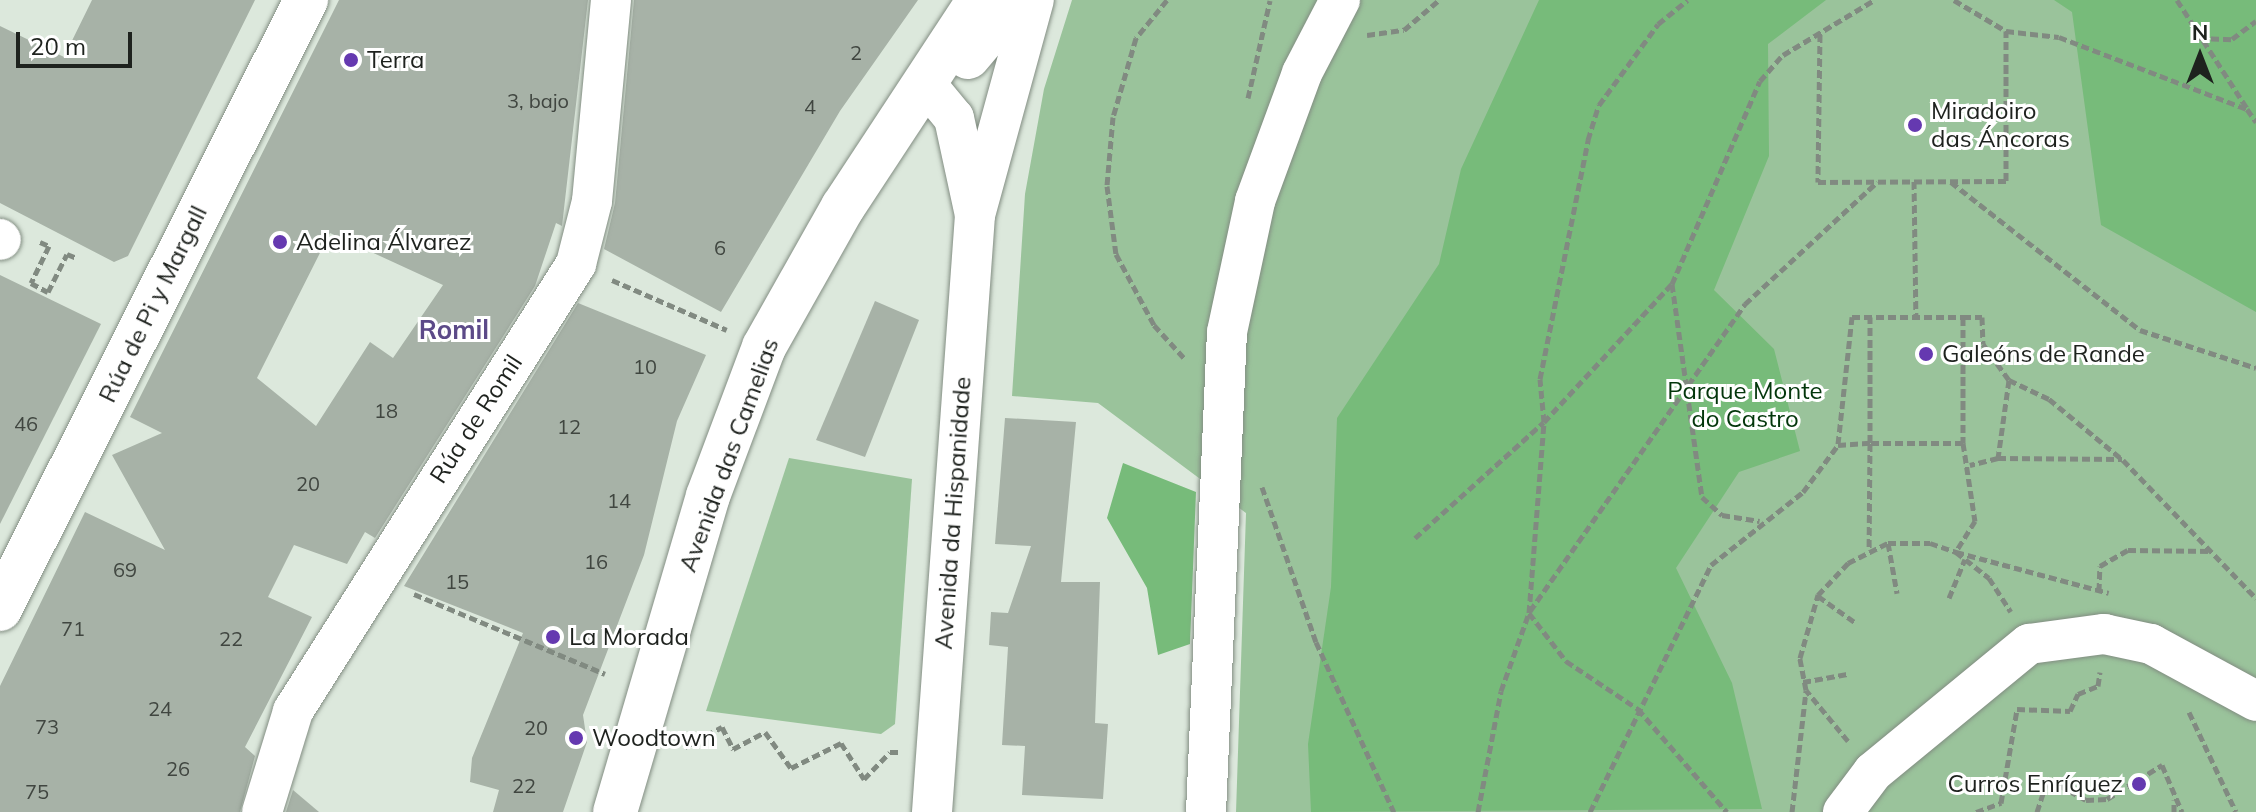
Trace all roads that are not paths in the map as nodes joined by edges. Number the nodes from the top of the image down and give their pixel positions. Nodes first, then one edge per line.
1 (306, 0) edge
2 (611, 0) edge
3 (979, 0) edge
4 (1016, 0) edge
5 (1034, 0) edge
6 (1346, 18) edge
7 (925, 83) junction
8 (975, 215) junction
9 (0, 609) edge
10 (2256, 701) edge
11 (262, 812) edge
12 (615, 812) edge
13 (932, 812) edge
14 (1206, 812) edge
15 (1843, 812) edge

1 - 9 main road, Rúa de Pi y Margall
2 - 11 street, Rúa de Romil
3 - 7 main road, Avenida das Camelias
4 - 7 main road, Avenida das Camelias
5 - 8 street, Avenida da Hispanidade
6 - 14 street
7 - 8 street, Avenida da Hispanidade
7 - 12 main road, Avenida das Camelias
8 - 13 street, Avenida da Hispanidade
10 - 15 street

